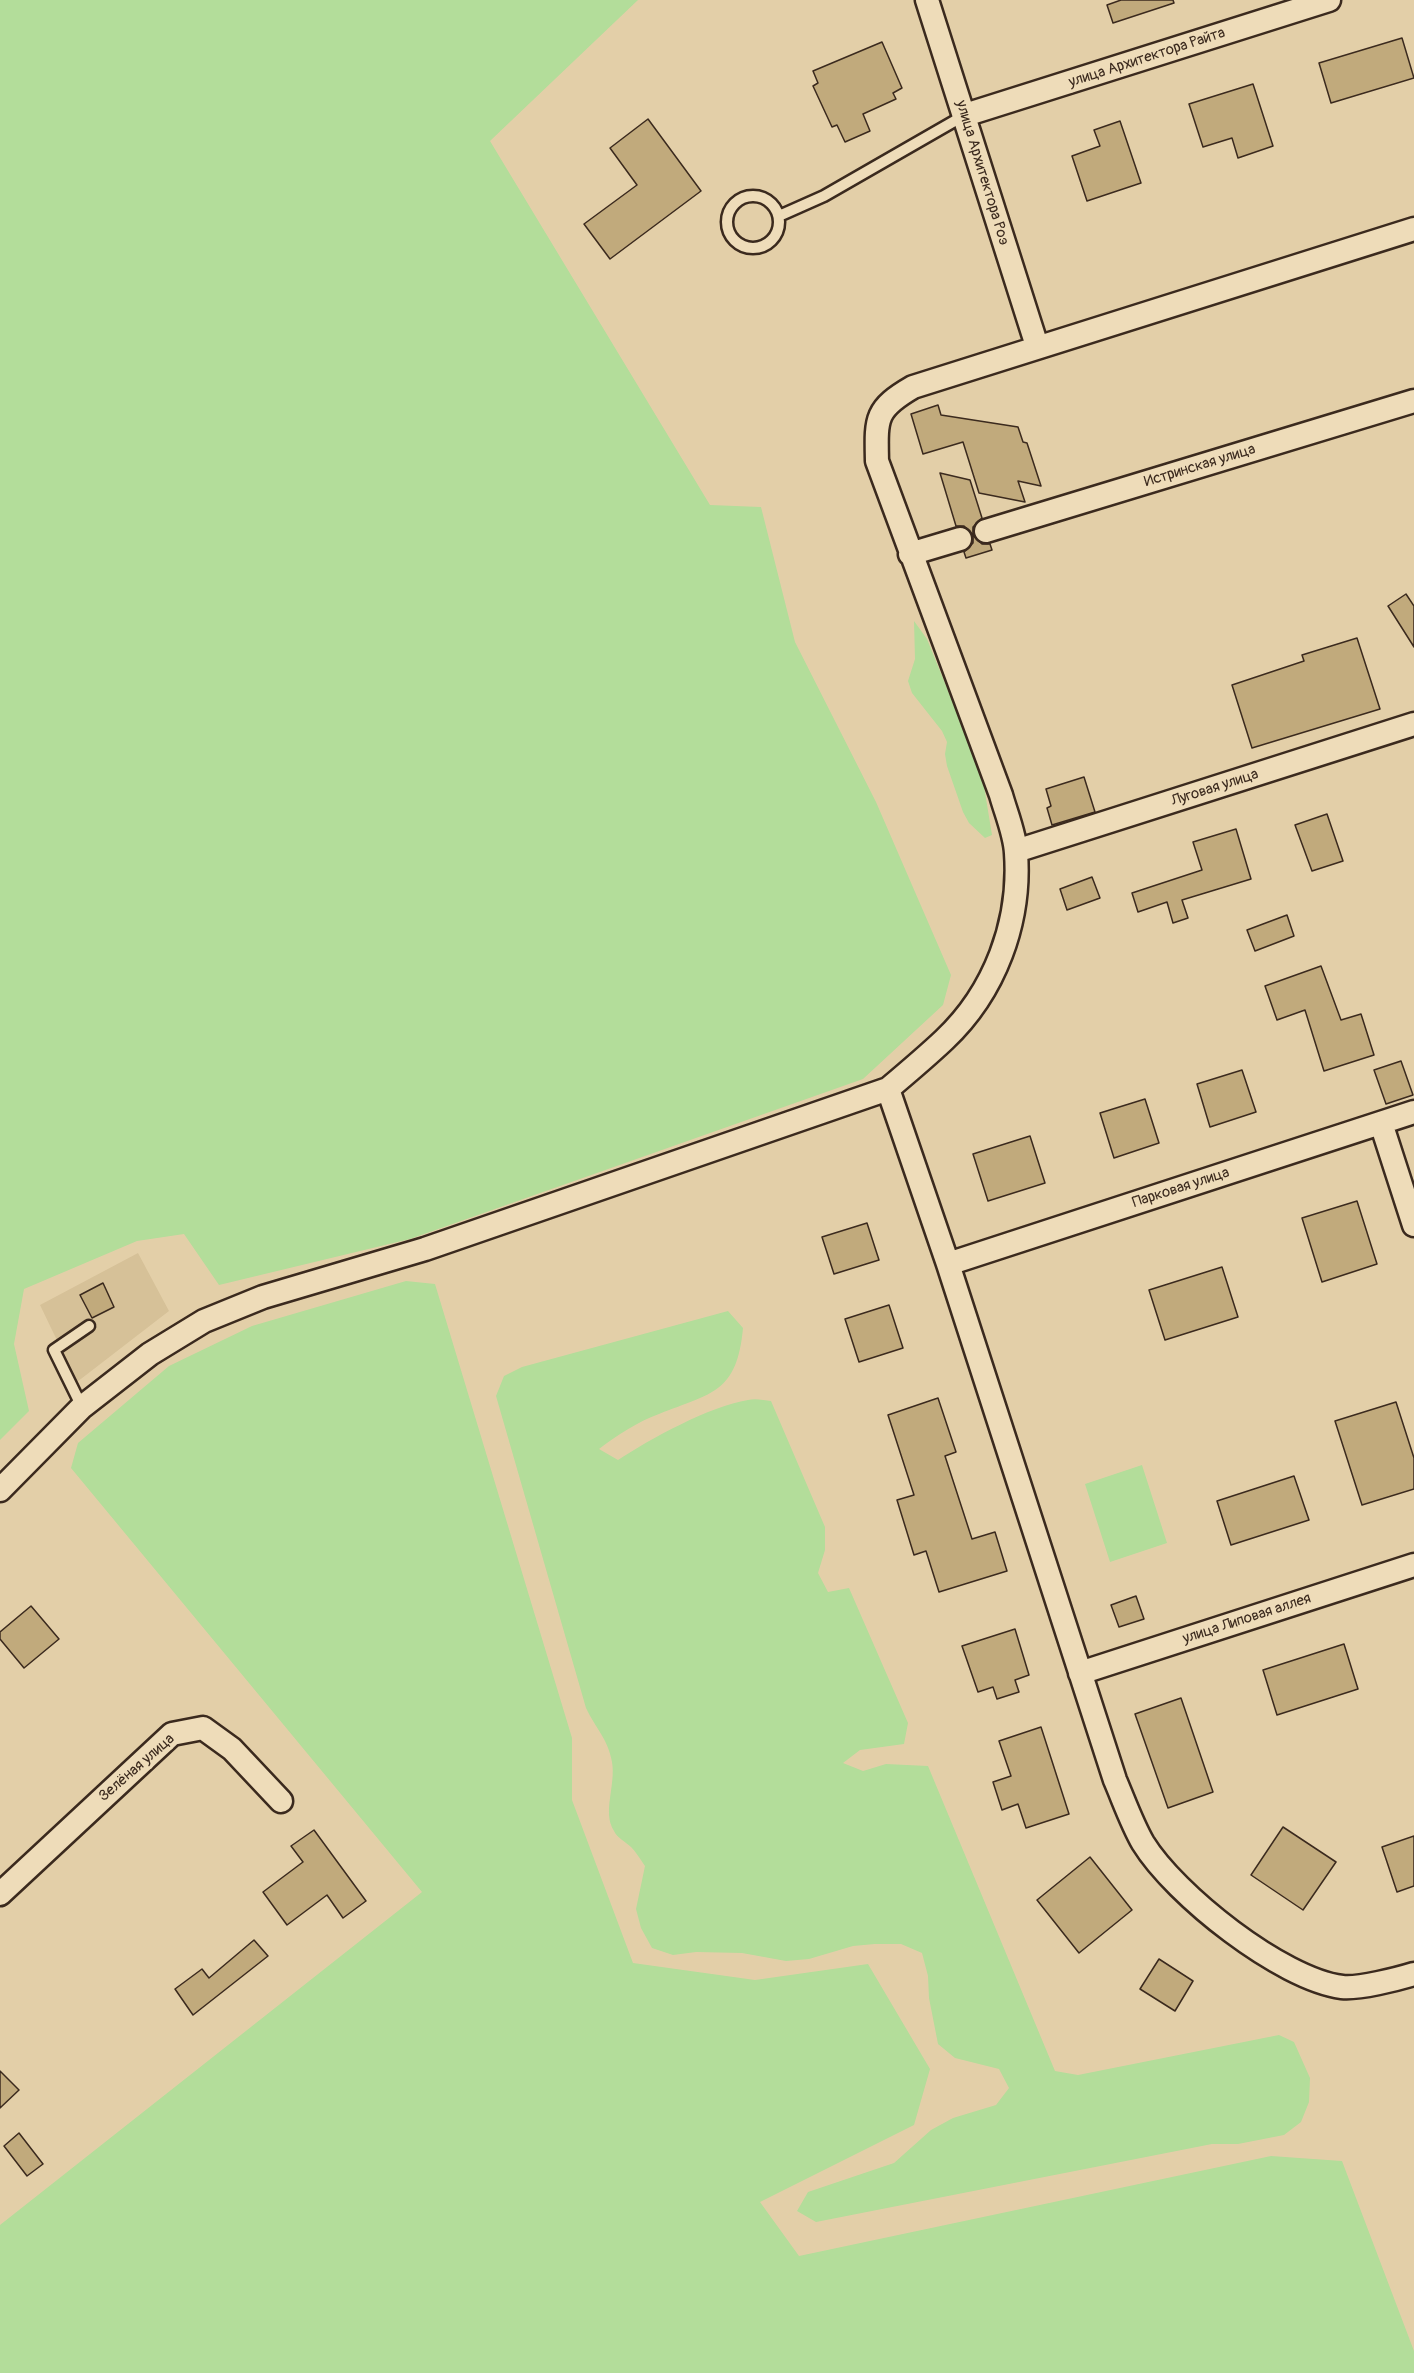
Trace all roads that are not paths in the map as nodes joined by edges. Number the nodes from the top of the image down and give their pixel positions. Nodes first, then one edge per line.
1 (927, 0) edge
2 (1329, 0) edge
3 (965, 115) junction
4 (779, 216) junction
5 (1414, 229) edge
6 (1037, 346) junction
7 (1414, 401) edge
8 (986, 531) dead end
9 (960, 539) dead end
10 (910, 554) junction
11 (1414, 724) edge
12 (1016, 851) junction
13 (888, 1089) junction
14 (1414, 1112) edge
15 (1381, 1123) junction
16 (1414, 1225) edge
17 (948, 1264) junction
18 (89, 1326) dead end
19 (82, 1407) junction
20 (0, 1490) edge
21 (1414, 1565) edge
22 (1080, 1672) junction
23 (280, 1801) dead end
24 (0, 1894) edge
25 (1414, 1974) edge

1 - 3 street, улица Архитектора Роэ
2 - 3 street, улица Архитектора Райта
3 - 4 lane
3 - 6 street, улица Архитектора Роэ
4 - 4 lane
5 - 6 street
6 - 10 street
7 - 8 street, Истринская улица
9 - 10 street
10 - 12 street
11 - 12 street, Луговая улица
12 - 13 street
13 - 17 street
13 - 19 street
14 - 15 street, Парковая улица
15 - 16 street
15 - 17 street, Парковая улица
17 - 22 street
18 - 19 lane
19 - 20 street
21 - 22 street, улица Липовая аллея
22 - 25 street
23 - 24 street, Зелёная улица

